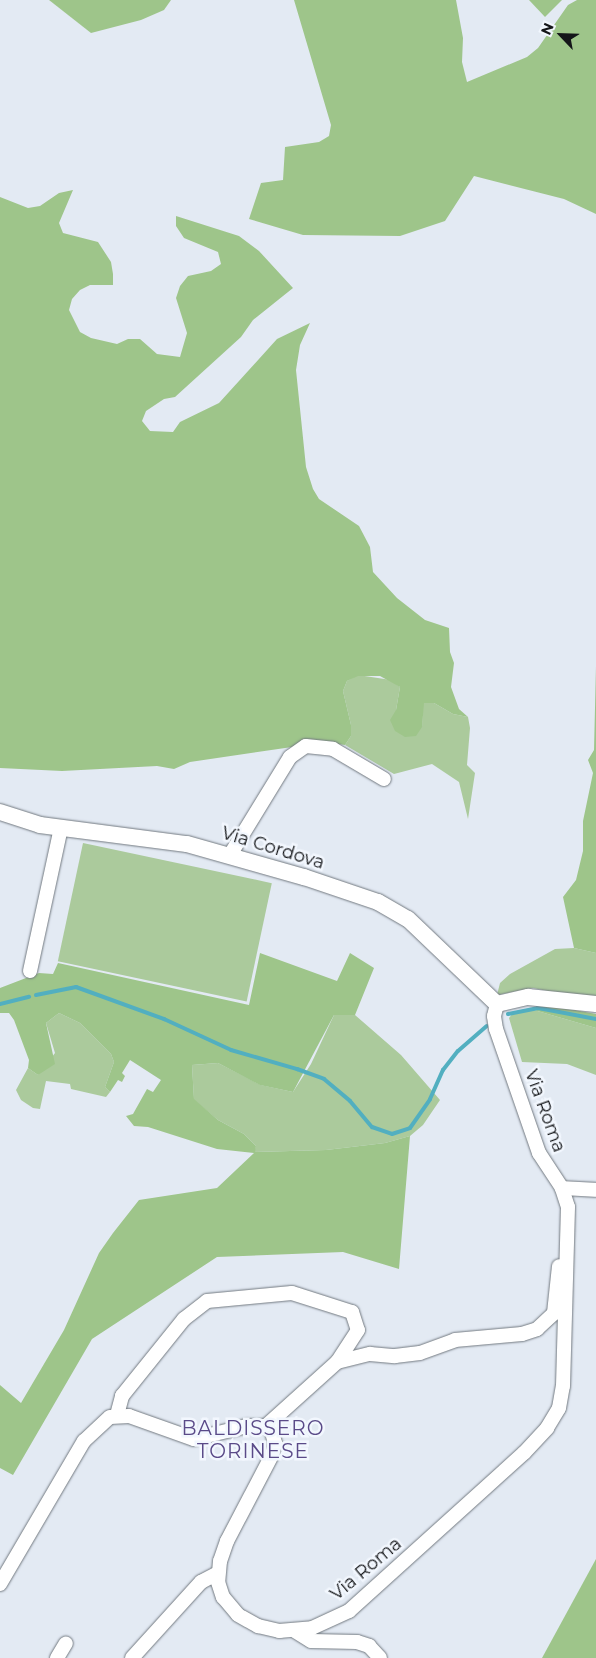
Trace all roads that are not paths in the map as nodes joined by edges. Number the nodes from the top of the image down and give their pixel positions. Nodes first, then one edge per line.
1 (384, 779) dead end
2 (0, 812) edge
3 (61, 828) junction
4 (230, 855) junction
5 (30, 971) dead end
6 (497, 1004) junction
7 (596, 1004) edge
8 (562, 1188) junction
9 (596, 1190) edge
10 (568, 1207) junction
11 (337, 1362) junction
12 (117, 1415) junction
13 (266, 1426) junction
14 (218, 1573) junction
15 (0, 1584) edge
16 (295, 1631) junction
17 (66, 1643) dead end
18 (57, 1658) edge
19 (132, 1658) edge
20 (380, 1658) edge

1 - 4 street
2 - 3 street, Via Cordova
3 - 4 street, Via Cordova
3 - 5 street
4 - 6 street, Via Cordova
6 - 7 street
6 - 8 street, Via Roma
8 - 9 street
8 - 10 street, Via Roma
10 - 11 street
10 - 16 street, Via Roma
11 - 12 street
11 - 13 street
12 - 13 street
12 - 15 street
13 - 14 street, Via Roma
14 - 16 street, Via Roma
14 - 19 street
16 - 20 street
17 - 18 street

